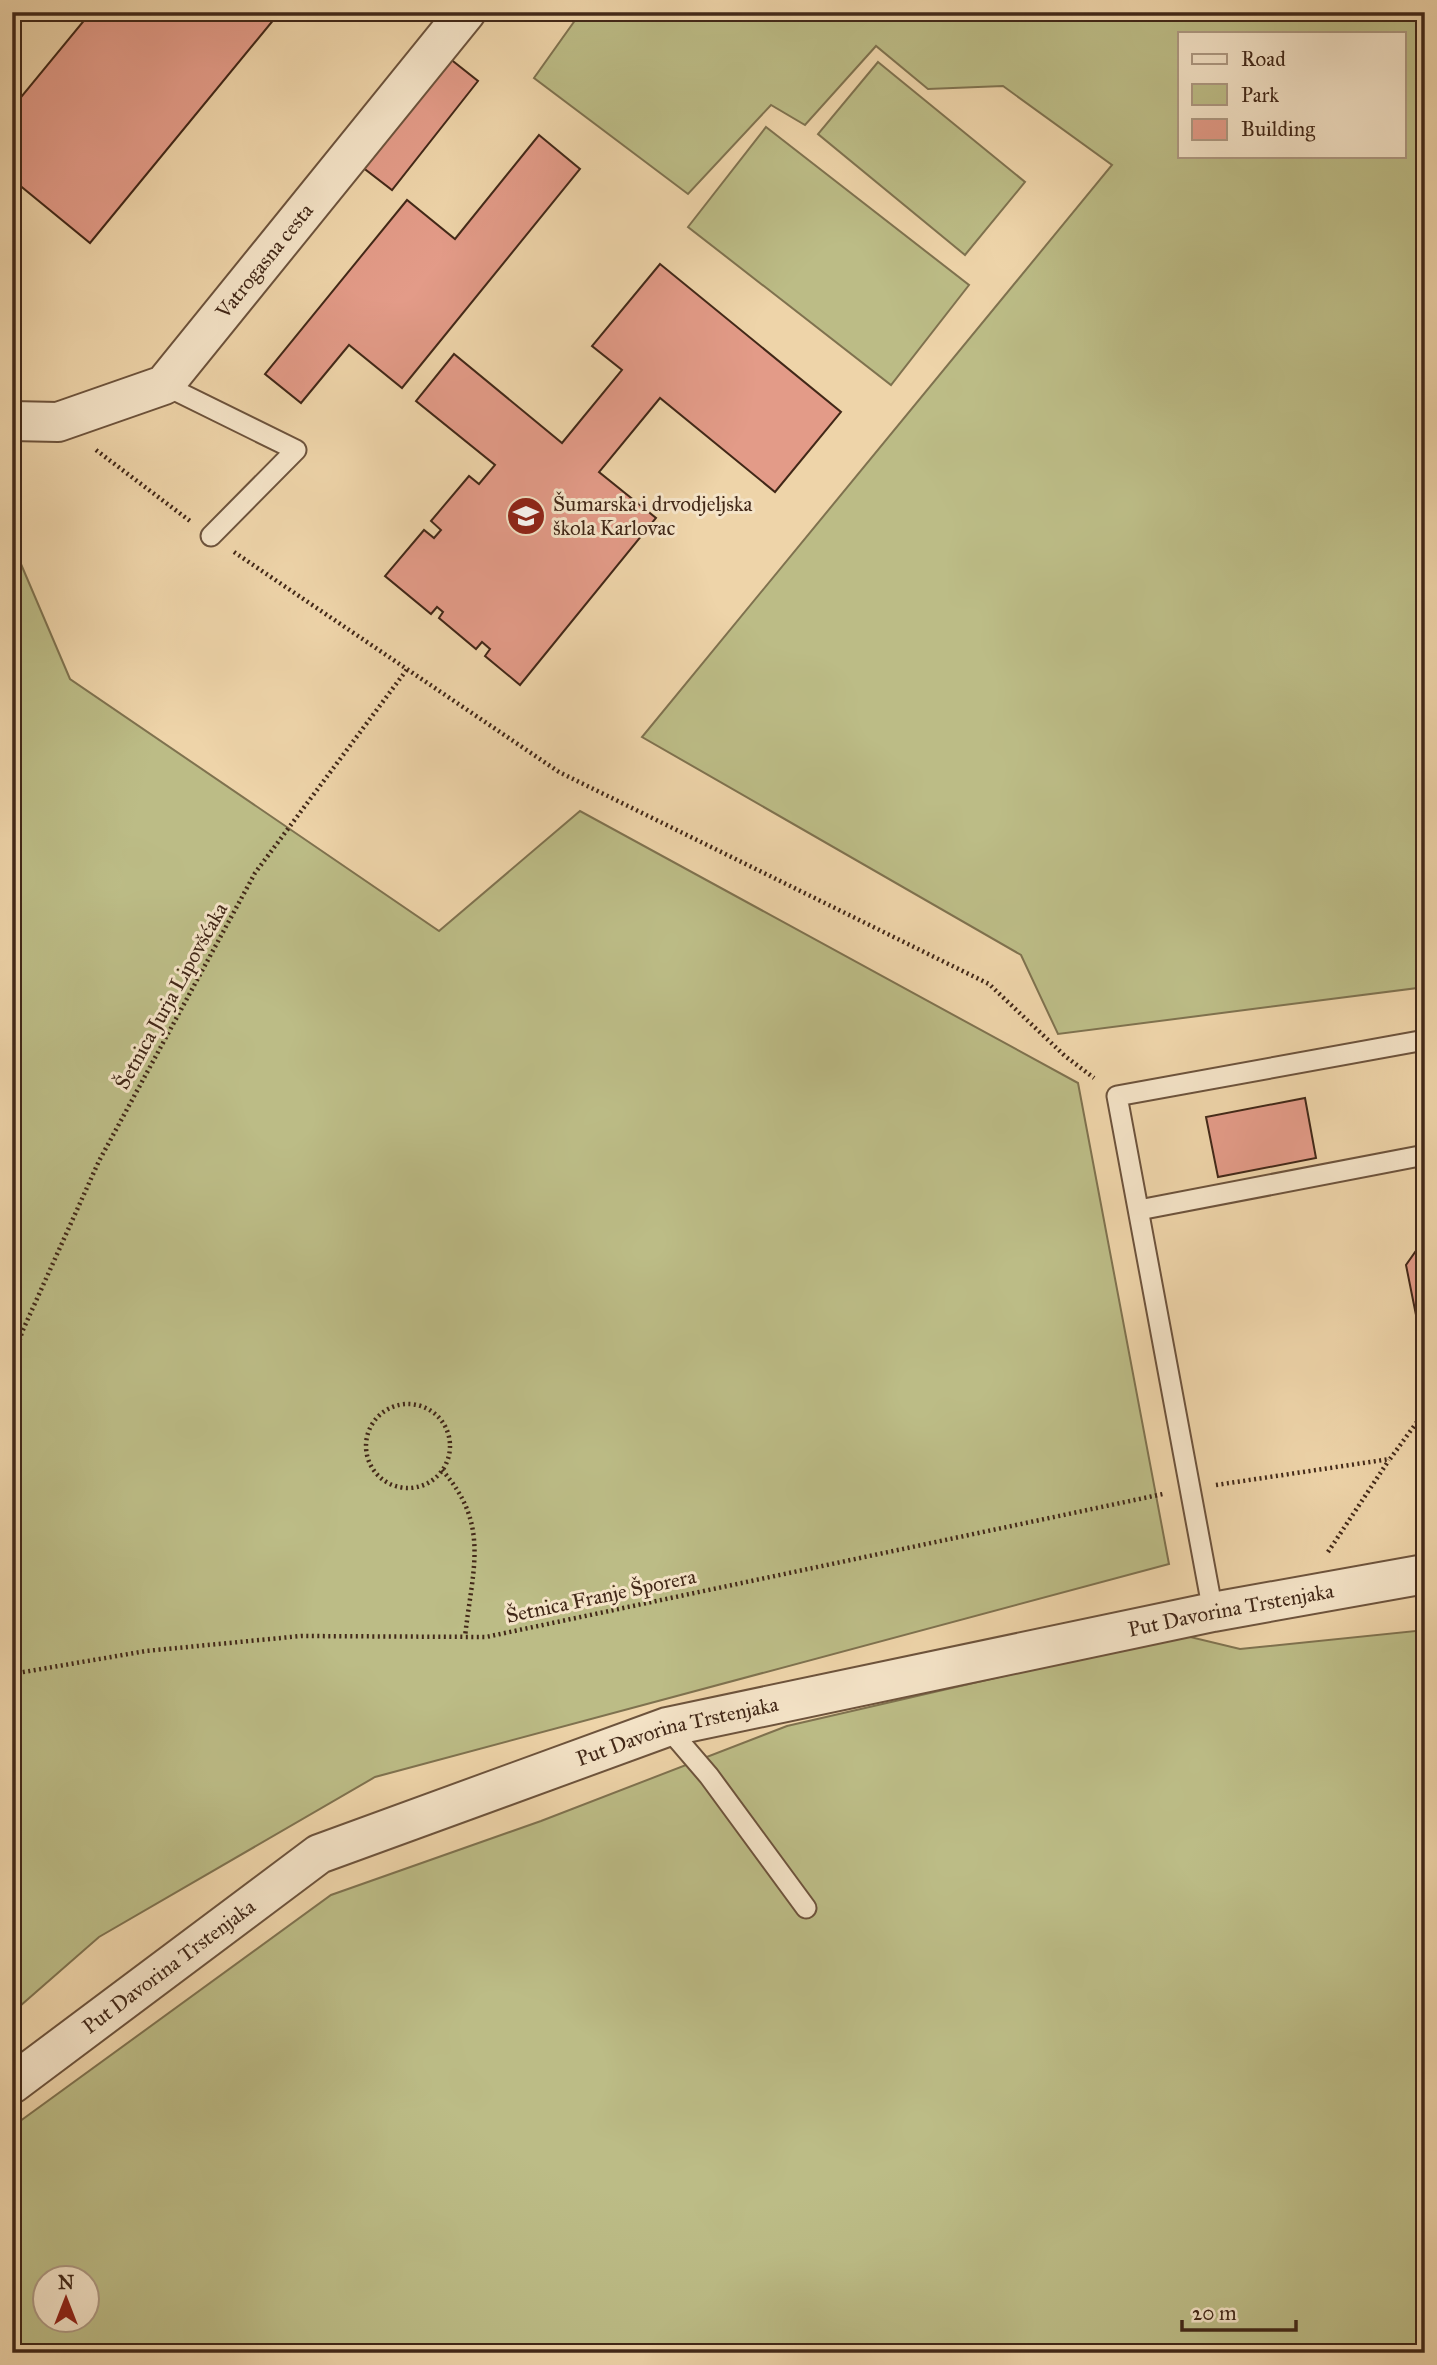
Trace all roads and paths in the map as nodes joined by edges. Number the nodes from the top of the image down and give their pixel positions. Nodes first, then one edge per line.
1 (466, 12) edge
2 (164, 384) junction
3 (12, 421) edge
4 (58, 422) junction
5 (211, 536) junction
6 (408, 668) junction
7 (1425, 1040) edge
8 (1117, 1096) junction
9 (1425, 1155) edge
10 (1139, 1210) junction
11 (12, 1367) edge
12 (1425, 1411) edge
13 (1390, 1459) junction
14 (442, 1470) junction
15 (1189, 1489) junction
16 (1425, 1574) edge
17 (1298, 1597) junction
18 (1213, 1612) junction
19 (465, 1637) junction
20 (12, 1674) edge
21 (667, 1727) junction
22 (806, 1908) dead end
23 (12, 2084) edge

1 - 2 street, Vatrogasna cesta
2 - 4 street
2 - 5 lane
3 - 4 street
4 - 5 path
5 - 6 path
6 - 8 path
6 - 11 path, Šetnica Jurja Lipovšćaka
7 - 8 lane
8 - 10 lane
9 - 10 lane
10 - 15 lane
12 - 13 path
13 - 15 path, Šetnica Franje Šporera
13 - 17 path
14 - 14 path
14 - 19 path
15 - 18 lane
15 - 19 path, Šetnica Franje Šporera
16 - 17 street, Put Davorina Trstenjaka
17 - 18 street, Put Davorina Trstenjaka
18 - 21 street, Put Davorina Trstenjaka
19 - 20 path, Šetnica Franje Šporera
21 - 22 lane
21 - 23 street, Put Davorina Trstenjaka

